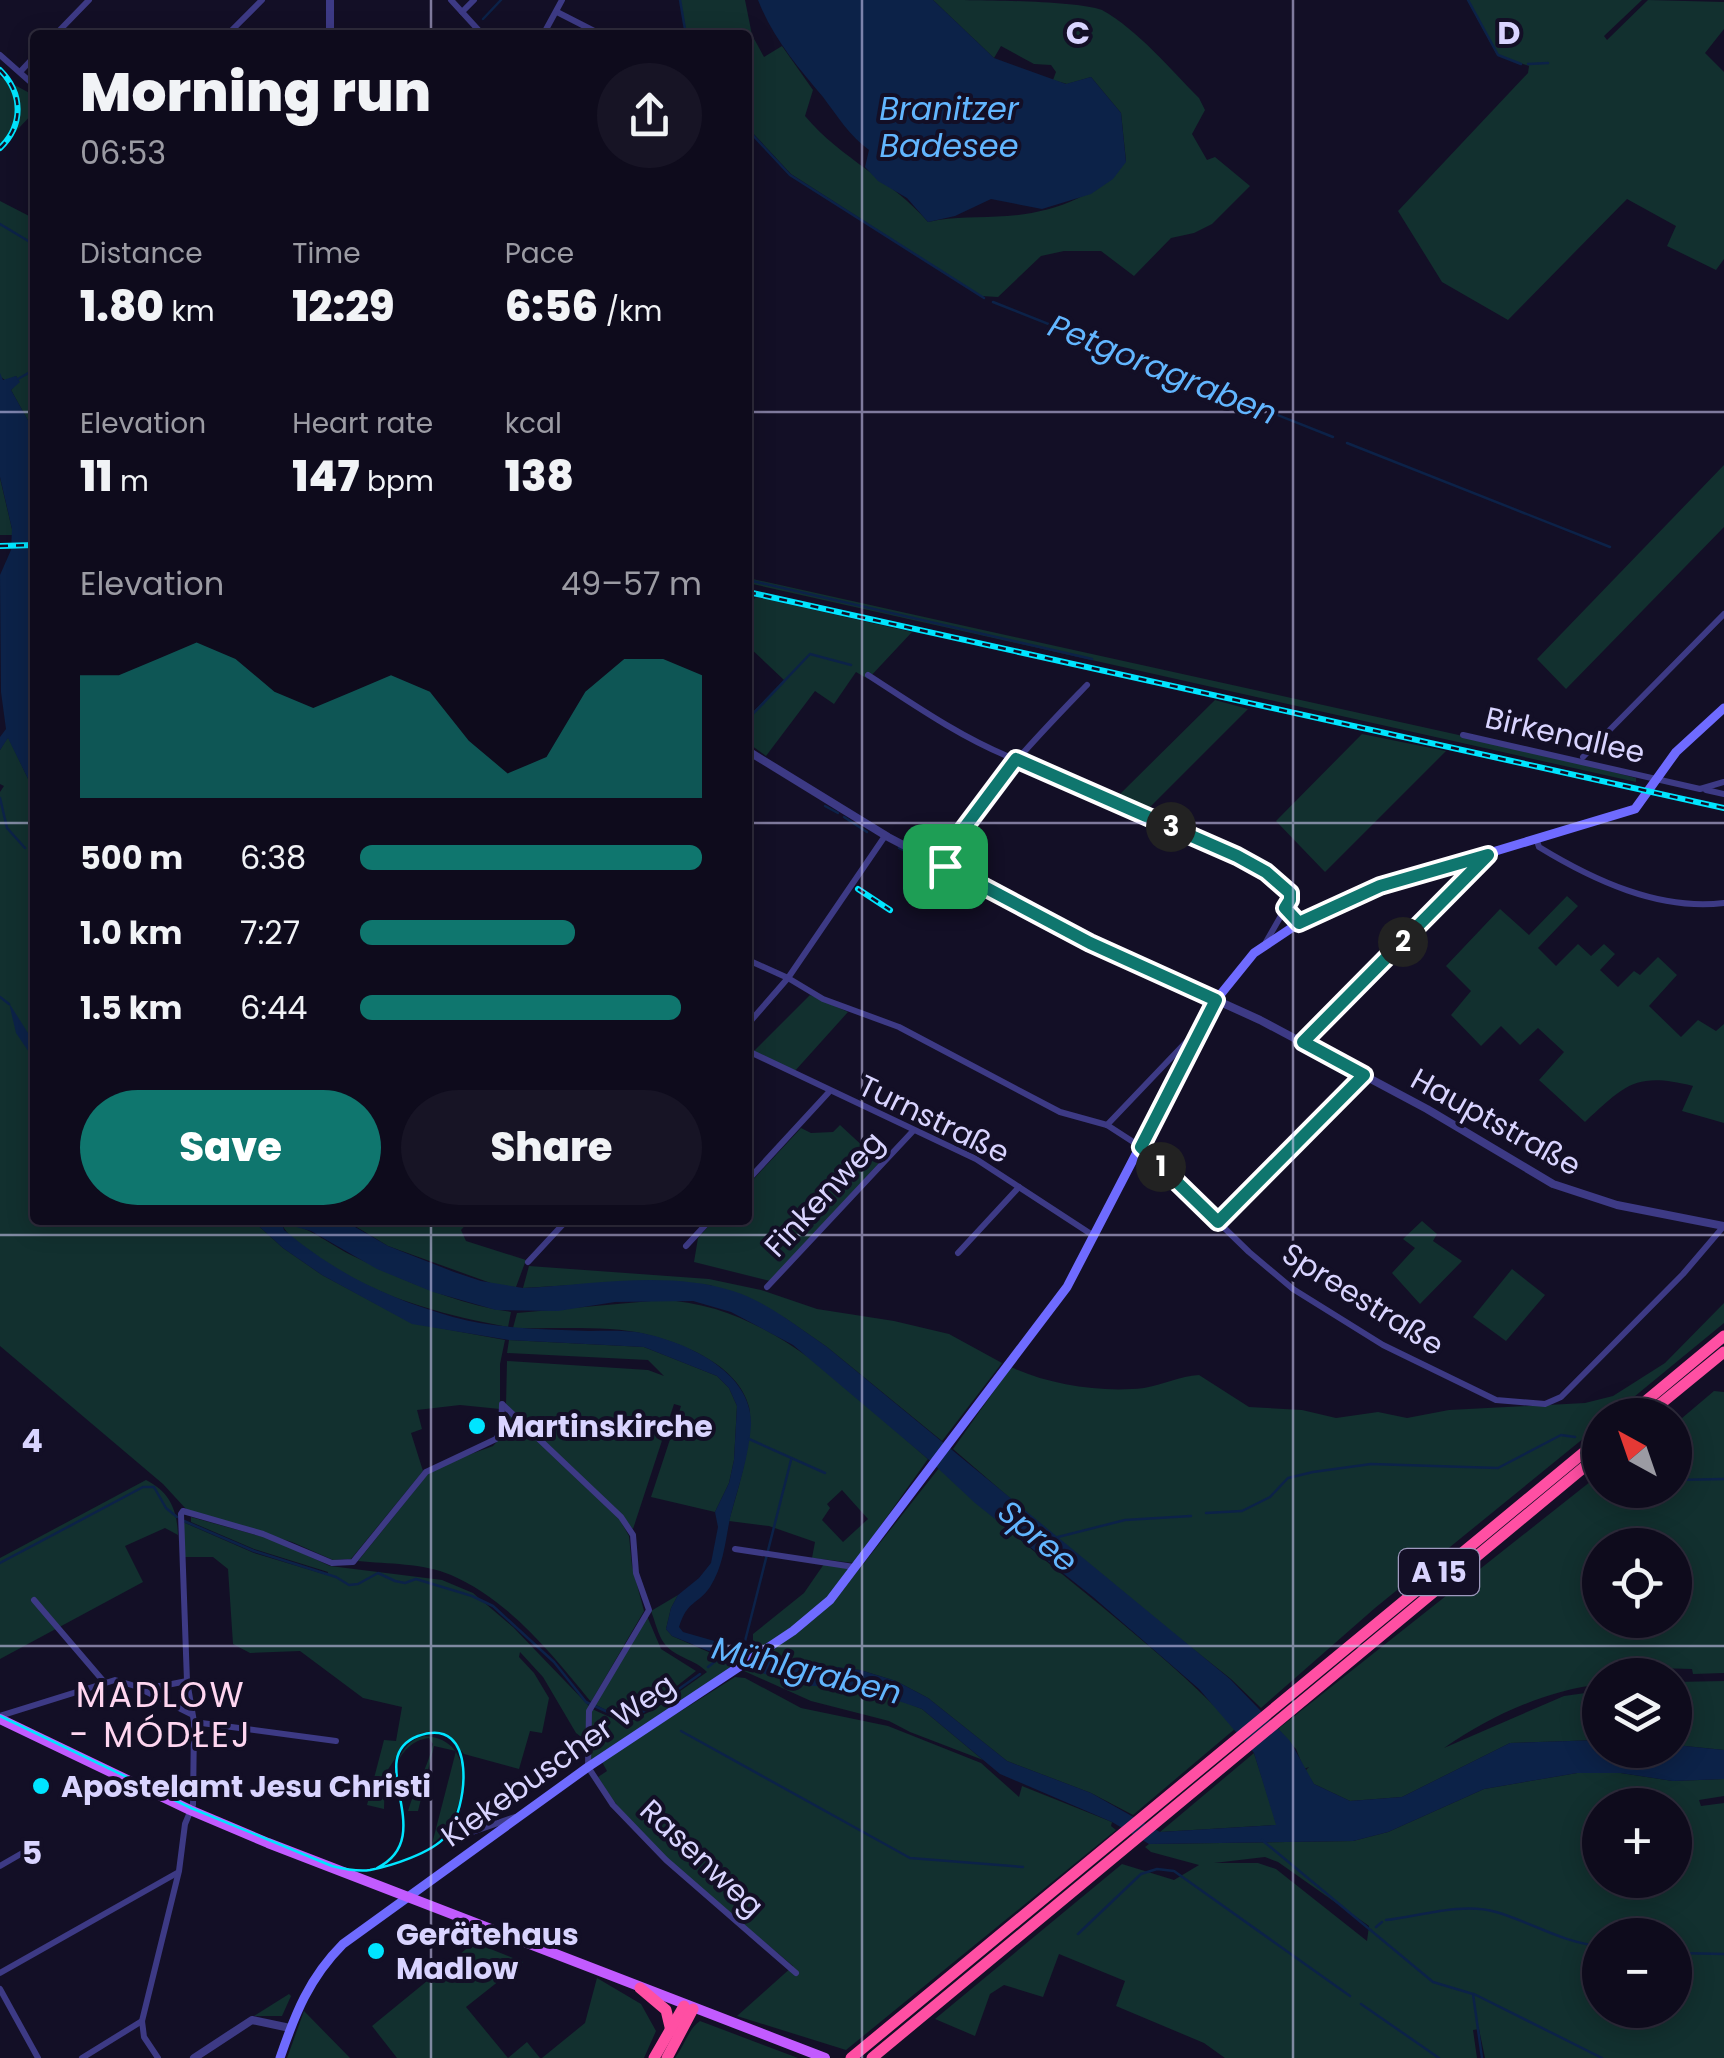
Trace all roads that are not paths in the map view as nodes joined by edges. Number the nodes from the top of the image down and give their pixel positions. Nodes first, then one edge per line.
1 (89, 0) edge
2 (262, 0) edge
3 (330, 0) edge
4 (451, 0) edge
5 (474, 0) edge
6 (562, 0) edge
7 (462, 12) junction
8 (557, 12) junction
9 (60, 30) edge
10 (232, 30) edge
11 (328, 30) edge
12 (476, 30) edge
13 (545, 30) edge
14 (592, 30) edge
15 (0, 55) edge
16 (30, 61) edge
17 (20, 72) junction
18 (30, 81) edge
19 (1724, 614) edge
20 (868, 675) dead end
21 (1087, 685) dead end
22 (1724, 708) edge
23 (1464, 735) dead end
24 (752, 753) edge
25 (1583, 756) dead end
26 (1016, 759) junction
27 (1656, 780) junction
28 (1724, 782) edge
29 (1700, 789) junction
30 (1724, 794) edge
31 (886, 836) junction
32 (1537, 840) junction
33 (1488, 855) junction
34 (945, 866) junction
35 (1724, 903) edge
36 (1285, 908) junction
37 (1299, 923) junction
38 (1266, 942) junction
39 (752, 962) edge
40 (788, 978) junction
41 (1216, 1000) junction
42 (752, 1019) edge
43 (1198, 1038) junction
44 (1303, 1042) junction
45 (752, 1053) edge
46 (1364, 1075) junction
47 (829, 1092) junction
48 (1106, 1125) junction
49 (913, 1131) junction
50 (1141, 1147) junction
51 (752, 1176) edge
52 (1019, 1187) junction
53 (1218, 1222) junction
54 (562, 1225) edge
55 (705, 1225) edge
56 (1724, 1226) edge
57 (1096, 1237) junction
58 (686, 1246) dead end
59 (958, 1253) dead end
60 (528, 1262) dead end
61 (767, 1287) dead end
62 (1724, 1336) edge
63 (1724, 1352) edge
64 (1649, 1398) edge
65 (1668, 1398) edge
66 (1582, 1454) edge
67 (1582, 1468) edge
68 (735, 1549) dead end
69 (855, 1567) junction
70 (34, 1600) dead end
71 (187, 1681) junction
72 (105, 1683) junction
73 (135, 1686) junction
74 (1282, 1709) junction
75 (0, 1718) edge
76 (193, 1718) junction
77 (336, 1741) dead end
78 (588, 1767) junction
79 (190, 1810) junction
80 (518, 1816) junction
81 (455, 1838) dead end
82 (38, 1844) dead end
83 (0, 1866) edge
84 (179, 1872) junction
85 (404, 1898) junction
86 (0, 1973) edge
87 (796, 1973) dead end
88 (640, 1988) junction
89 (0, 1989) edge
90 (688, 2008) junction
91 (142, 2021) junction
92 (290, 2028) junction
93 (671, 2032) junction
94 (876, 2055) edge
95 (854, 2056) edge
96 (38, 2058) edge
97 (82, 2058) edge
98 (158, 2058) edge
99 (194, 2058) edge
100 (280, 2058) edge
101 (654, 2058) edge
102 (666, 2058) edge
103 (826, 2058) edge

1 - 9 street
2 - 10 street
3 - 11 street
4 - 7 street
5 - 7 street
6 - 8 street
7 - 12 street
8 - 13 street
8 - 14 street
15 - 17 street
16 - 17 street
17 - 18 street
19 - 25 street
20 - 26 street
21 - 26 street
22 - 27 main road, Kiekebuscher Weg
23 - 27 street, Birkenallee
24 - 31 street
26 - 34 street
26 - 36 street
27 - 29 street, Birkenallee
27 - 32 main road, Kiekebuscher Weg
28 - 29 street
29 - 30 street, Birkenallee
31 - 34 street
31 - 40 street
32 - 33 main road, Kiekebuscher Weg
32 - 35 street
33 - 37 main road, Kiekebuscher Weg
33 - 44 street
34 - 41 street
36 - 37 street
36 - 38 street
37 - 38 main road, Kiekebuscher Weg
38 - 41 main road, Kiekebuscher Weg
39 - 40 street, Spreestraße
40 - 42 street
40 - 48 street, Spreestraße
41 - 43 main road, Kiekebuscher Weg
41 - 44 street, Hauptstraße
43 - 48 street
43 - 50 main road, Kiekebuscher Weg
44 - 46 street, Hauptstraße
45 - 47 street, Turnstraße
46 - 53 street
46 - 56 street, Hauptstraße
47 - 49 street, Turnstraße
47 - 51 street
48 - 50 street, Spreestraße
49 - 52 street, Turnstraße
49 - 61 street, Finkenweg
50 - 53 street, Spreestraße
50 - 57 main road, Kiekebuscher Weg
52 - 57 street, Turnstraße
52 - 59 street
53 - 56 street, Spreestraße
54 - 60 street
55 - 58 street
57 - 69 main road, Kiekebuscher Weg
62 - 64 highway
63 - 65 highway
66 - 74 highway, A 15
67 - 74 highway, A 15
68 - 69 street
69 - 78 main road, Kiekebuscher Weg
70 - 72 street
71 - 73 street
71 - 76 street
71 - 78 street
72 - 73 street
72 - 75 street
73 - 76 street
74 - 94 highway, A 15
74 - 95 highway, A 15
75 - 79 main road
76 - 77 street
76 - 79 street
78 - 80 main road, Kiekebuscher Weg
78 - 87 street, Rasenweg
79 - 84 street
79 - 85 main road
80 - 81 street
80 - 85 main road, Kiekebuscher Weg
82 - 83 street
84 - 86 street
84 - 91 street
85 - 88 main road
85 - 92 main road, Kiekebuscher Weg
88 - 90 main road
88 - 93 highway
89 - 96 street
90 - 93 highway
90 - 102 highway
90 - 103 main road
91 - 97 street
91 - 98 street
92 - 99 street
92 - 100 main road, Kiekebuscher Weg
93 - 101 highway

